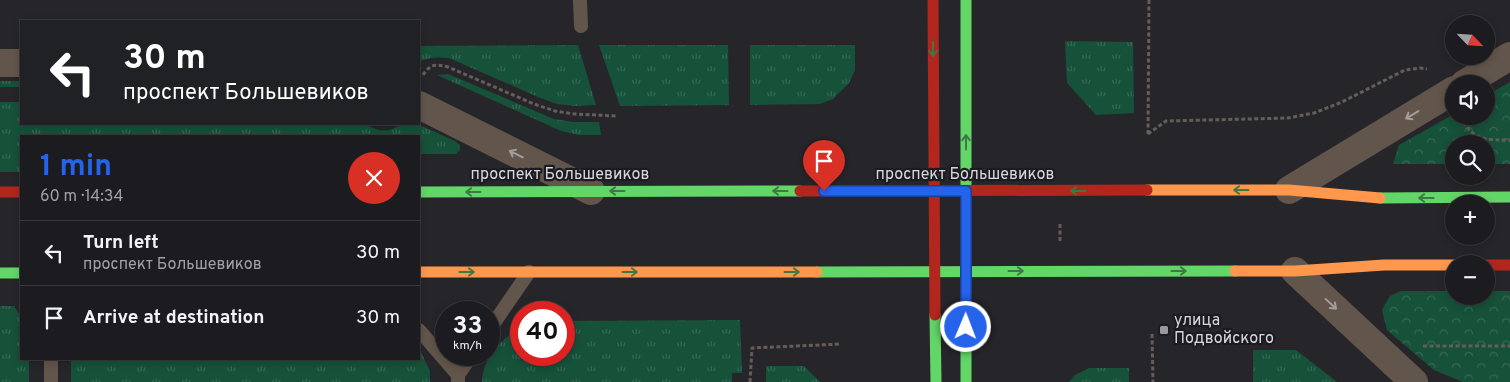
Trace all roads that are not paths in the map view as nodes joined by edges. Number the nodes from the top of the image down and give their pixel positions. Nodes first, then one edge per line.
1 (580, 0) edge
2 (933, 0) edge
3 (966, 0) edge
4 (581, 26) dead end
5 (1510, 56) edge
6 (0, 63) edge
7 (20, 63) edge
8 (1484, 75) edge
9 (1445, 102) edge
10 (420, 106) edge
11 (1289, 190) junction
12 (591, 191) junction
13 (934, 191) junction
14 (966, 191) junction
15 (0, 192) edge
16 (20, 192) edge
17 (420, 192) edge
18 (1510, 198) edge
19 (1445, 265) edge
20 (1495, 265) edge
21 (1510, 265) edge
22 (1295, 271) junction
23 (420, 272) edge
24 (529, 272) junction
25 (936, 272) junction
26 (967, 272) junction
27 (11, 273) edge
28 (20, 285) edge
29 (500, 314) edge
30 (420, 331) edge
31 (51, 360) edge
32 (465, 366) edge
33 (458, 378) edge
34 (51, 382) edge
35 (936, 382) edge
36 (966, 382) edge
37 (1414, 382) edge

1 - 4 lane
2 -> 13 main road
14 -> 3 main road
5 - 8 street
6 - 7 street
9 -> 11 street
12 -> 10 street
11 -> 14 main road, проспект Большевиков
18 -> 11 main road, проспект Большевиков
13 -> 12 main road, проспект Большевиков
12 -> 17 main road, проспект Большевиков
13 - 14 main road, проспект Большевиков
13 - 25 main road
14 - 26 main road
15 - 16 main road
19 - 22 main road
20 - 21 main road
26 -> 22 main road
22 -> 37 street
23 -> 24 main road
24 -> 25 main road
24 - 29 lane
25 - 26 main road
25 - 35 main road
26 - 36 main road
27 - 28 lane
30 - 33 lane
31 - 34 lane
32 - 33 lane

